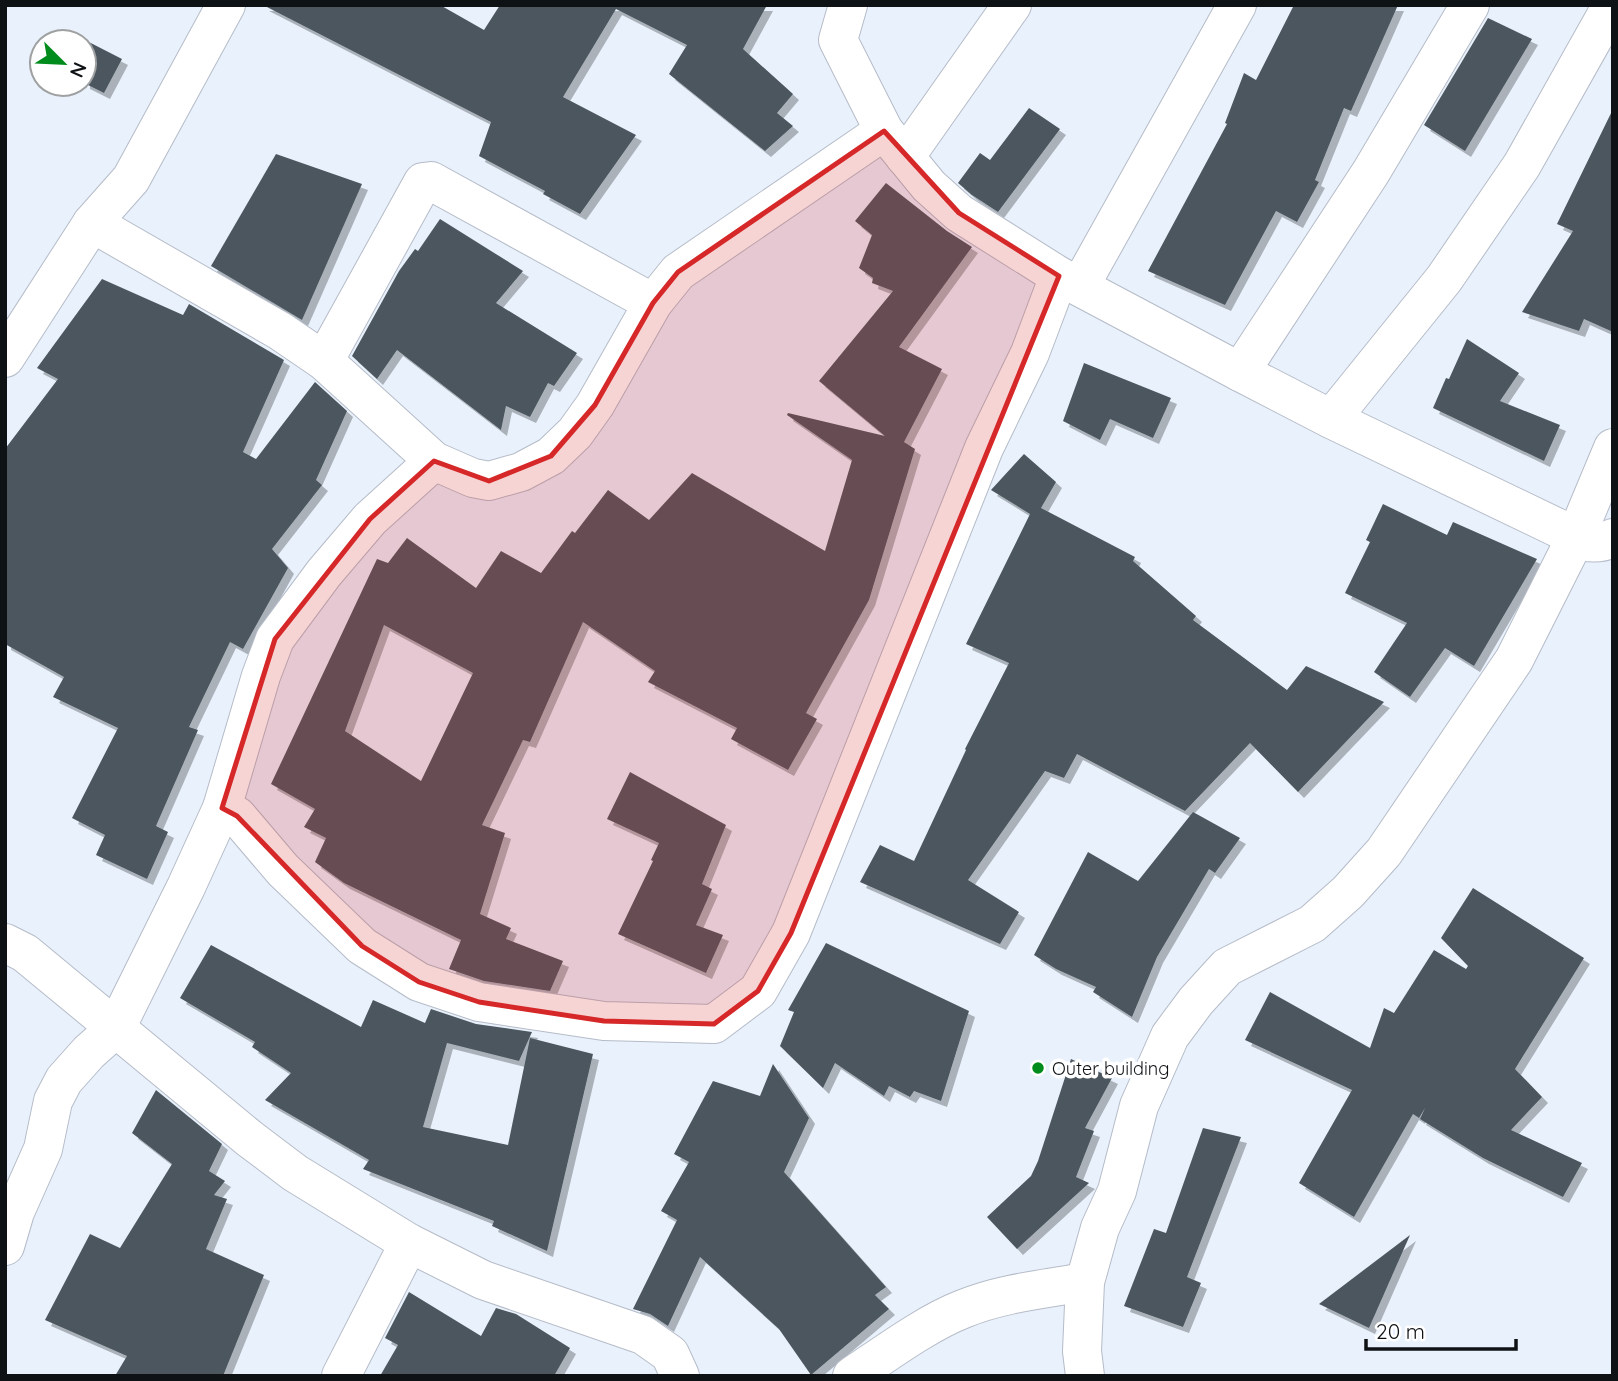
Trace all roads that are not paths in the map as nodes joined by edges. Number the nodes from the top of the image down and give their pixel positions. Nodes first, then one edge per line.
1 (226, 5) edge
2 (848, 5) edge
3 (1012, 5) edge
4 (1237, 5) edge
5 (1470, 5) edge
6 (1612, 5) edge
7 (894, 144) junction
8 (92, 223) junction
9 (1070, 281) junction
10 (653, 303) junction
11 (5, 358) edge
12 (324, 361) junction
13 (1240, 372) junction
14 (1331, 419) junction
15 (1613, 448) edge
16 (434, 461) junction
17 (1613, 538) edge
18 (1575, 539) junction
19 (222, 808) junction
20 (5, 943) edge
21 (116, 1028) junction
22 (409, 1243) junction
23 (5, 1246) edge
24 (1085, 1282) junction
25 (341, 1376) edge
26 (680, 1376) edge
27 (852, 1376) edge
28 (1085, 1376) edge

1 - 8 street
2 - 7 street
3 - 7 street
4 - 9 street
5 - 13 street
6 - 14 street
7 - 9 street
7 - 10 street
8 - 11 street
8 - 12 street
9 - 13 street
9 - 19 street
10 - 12 street
10 - 16 street
12 - 16 street
13 - 14 street
14 - 18 street
15 - 18 street
16 - 19 street
17 - 18 street
18 - 24 street
19 - 21 street
20 - 21 street
21 - 22 street
21 - 23 street
22 - 25 street
22 - 26 street
24 - 27 street
24 - 28 street

